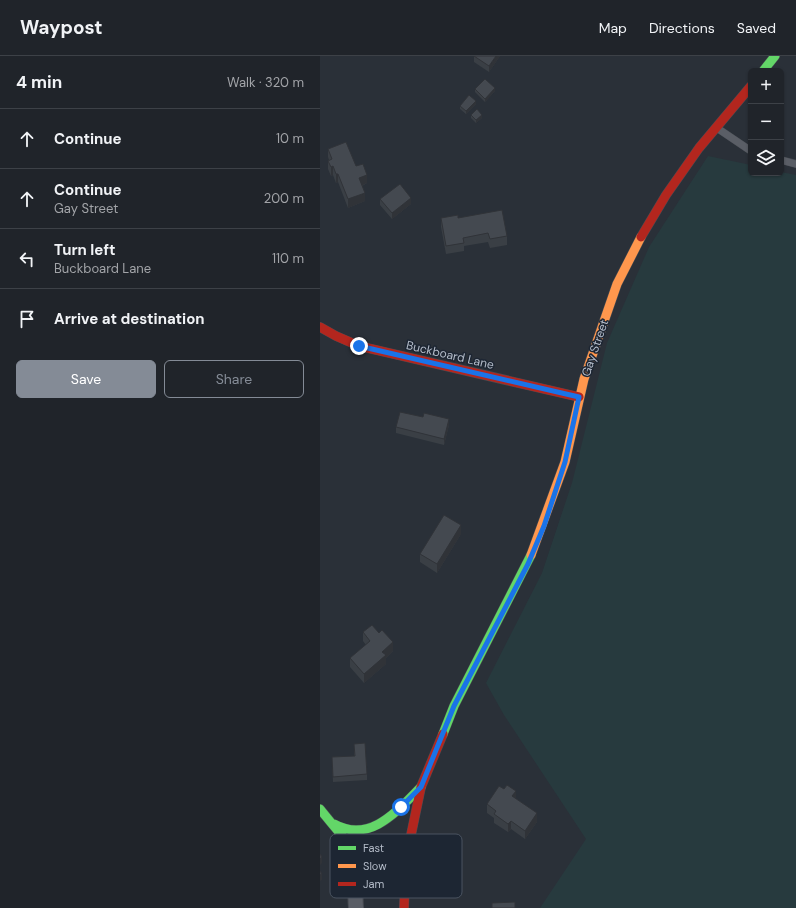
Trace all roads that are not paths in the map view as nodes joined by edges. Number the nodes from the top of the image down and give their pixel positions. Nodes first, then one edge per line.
1 (773, 56) edge
2 (765, 68) edge
3 (748, 90) edge
4 (716, 127) junction
5 (748, 149) edge
6 (784, 161) edge
7 (796, 164) edge
8 (320, 327) edge
9 (579, 397) junction
10 (421, 787) junction
11 (320, 809) edge
12 (332, 824) junction
13 (342, 834) edge
14 (411, 834) edge
15 (355, 898) edge
16 (404, 898) edge
17 (356, 908) edge
18 (404, 908) edge

1 - 2 street
3 - 4 street, Gay Street
4 - 5 lane
4 - 9 street, Gay Street
6 - 7 lane
8 - 9 street, Buckboard Lane
9 - 10 street, Gay Street
10 - 12 street
10 - 14 street, Gay Street
11 - 12 street
12 - 13 street
15 - 17 street
16 - 18 street, Gay Street

